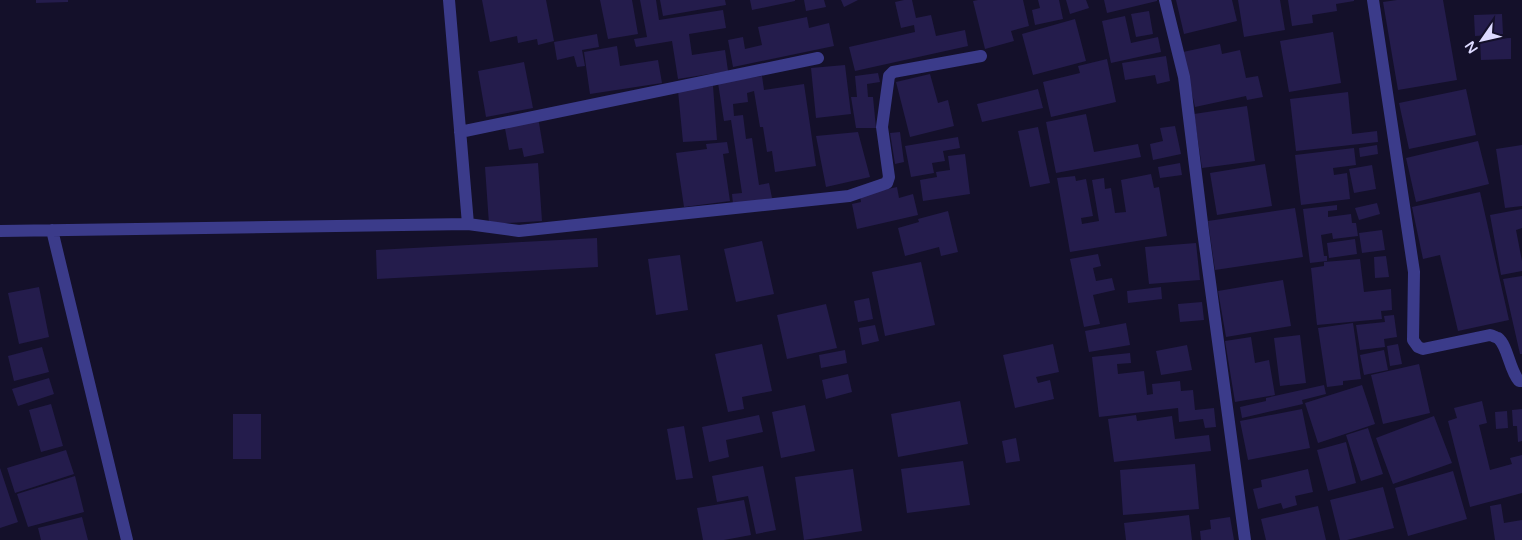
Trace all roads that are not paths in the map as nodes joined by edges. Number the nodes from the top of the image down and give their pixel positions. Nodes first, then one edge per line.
1 (449, 0) edge
2 (1165, 0) edge
3 (1373, 0) edge
4 (981, 56) dead end
5 (818, 58) dead end
6 (460, 132) junction
7 (468, 224) junction
8 (52, 230) junction
9 (0, 231) edge
10 (1522, 381) edge
11 (128, 540) edge
12 (1245, 540) edge

1 - 6 street
2 - 12 street
3 - 10 street
4 - 7 street
5 - 6 street
6 - 7 street
7 - 8 street
8 - 9 street
8 - 11 street

